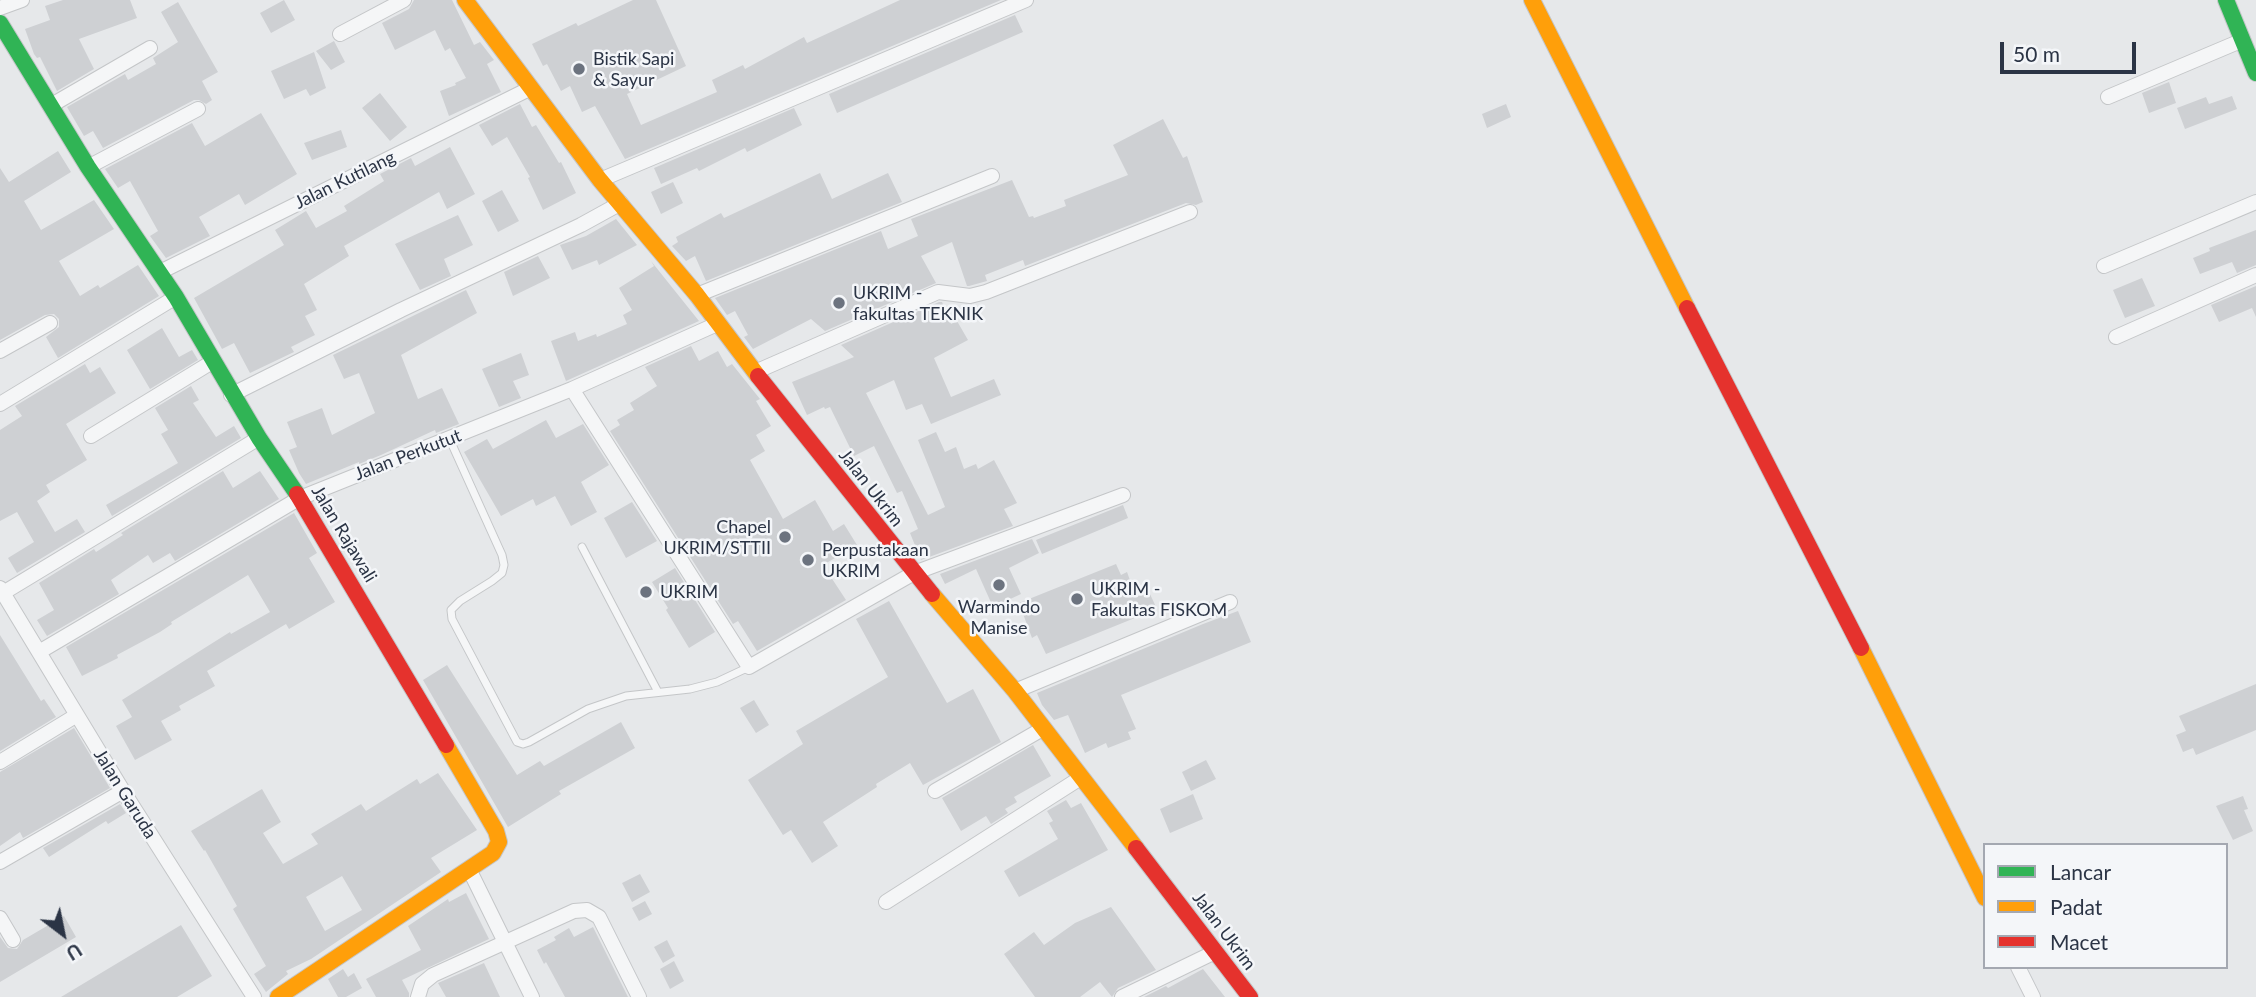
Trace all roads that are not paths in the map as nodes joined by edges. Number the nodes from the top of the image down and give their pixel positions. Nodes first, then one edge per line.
1 (22, 0) edge
2 (404, 0) edge
3 (465, 0) edge
4 (1026, 0) edge
5 (1532, 0) edge
6 (2226, 0) edge
7 (0, 8) edge
8 (0, 23) edge
9 (340, 34) dead end
10 (2243, 40) junction
11 (150, 48) dead end
12 (2256, 73) edge
13 (531, 88) junction
14 (2108, 97) dead end
15 (50, 106) junction
16 (198, 109) dead end
17 (88, 167) junction
18 (992, 176) dead end
19 (600, 180) junction
20 (2256, 202) edge
21 (621, 203) junction
22 (1190, 212) dead end
23 (2104, 266) dead end
24 (160, 272) junction
25 (2256, 275) edge
26 (697, 296) junction
27 (176, 297) junction
28 (50, 323) dead end
29 (717, 324) junction
30 (2116, 337) dead end
31 (0, 351) edge
32 (212, 362) junction
33 (755, 372) junction
34 (572, 389) junction
35 (232, 395) junction
36 (0, 404) edge
37 (91, 436) dead end
38 (258, 438) junction
39 (450, 440) junction
40 (1123, 495) dead end
41 (300, 498) junction
42 (582, 547) dead end
43 (914, 573) junction
44 (1, 590) edge
45 (1230, 602) dead end
46 (39, 652) junction
47 (750, 667) junction
48 (1015, 691) junction
49 (659, 692) junction
50 (77, 715) junction
51 (1044, 729) junction
52 (0, 762) edge
53 (1082, 777) junction
54 (935, 791) dead end
55 (123, 792) junction
56 (0, 862) edge
57 (469, 869) junction
58 (1983, 894) edge
59 (886, 902) dead end
60 (0, 918) edge
61 (13, 940) dead end
62 (506, 941) junction
63 (1215, 952) junction
64 (2019, 969) edge
65 (254, 997) edge
66 (278, 997) edge
67 (418, 997) edge
68 (532, 997) edge
69 (639, 997) edge
70 (1122, 997) edge
71 (1250, 997) edge
72 (2033, 997) edge

1 - 7 street
2 - 9 street
3 - 13 street, Jalan Ukrim
4 - 19 street
5 - 58 street
6 - 10 street
8 - 15 street, Jalan Rajawali
10 - 12 street
10 - 14 street
11 - 15 street
13 - 19 street, Jalan Ukrim
13 - 24 street, Jalan Kutilang
15 - 17 street, Jalan Rajawali
16 - 17 street
17 - 24 street, Jalan Rajawali
18 - 26 street
19 - 21 street, Jalan Ukrim
20 - 23 street
21 - 26 street, Jalan Ukrim
21 - 35 street
22 - 33 street
24 - 27 street, Jalan Rajawali
25 - 30 street
26 - 29 street, Jalan Ukrim
27 - 32 street, Jalan Rajawali
27 - 36 street
28 - 31 street
29 - 33 street, Jalan Ukrim
29 - 34 street, Jalan Perkutut
32 - 35 street, Jalan Rajawali
32 - 37 street
33 - 43 street, Jalan Ukrim
34 - 39 street, Jalan Perkutut
34 - 47 street
35 - 38 street, Jalan Rajawali
38 - 41 street, Jalan Rajawali
38 - 44 street
39 - 41 street, Jalan Perkutut
39 - 49 lane
40 - 43 street
41 - 46 street, Jalan Perkutut
41 - 57 street, Jalan Rajawali
42 - 49 lane
43 - 47 street
43 - 48 street, Jalan Ukrim
44 - 46 street, Jalan Garuda
45 - 48 street
46 - 50 street, Jalan Garuda
47 - 49 lane
48 - 51 street, Jalan Ukrim
50 - 52 street
50 - 55 street, Jalan Garuda
51 - 53 street, Jalan Ukrim
51 - 54 street
53 - 59 street
53 - 63 street, Jalan Ukrim
55 - 56 street
55 - 65 street, Jalan Garuda
57 - 62 street
57 - 66 street, Jalan Rajawali
60 - 61 street
62 - 67 street
62 - 68 street
62 - 69 street
63 - 70 street
63 - 71 street, Jalan Ukrim
64 - 72 street

